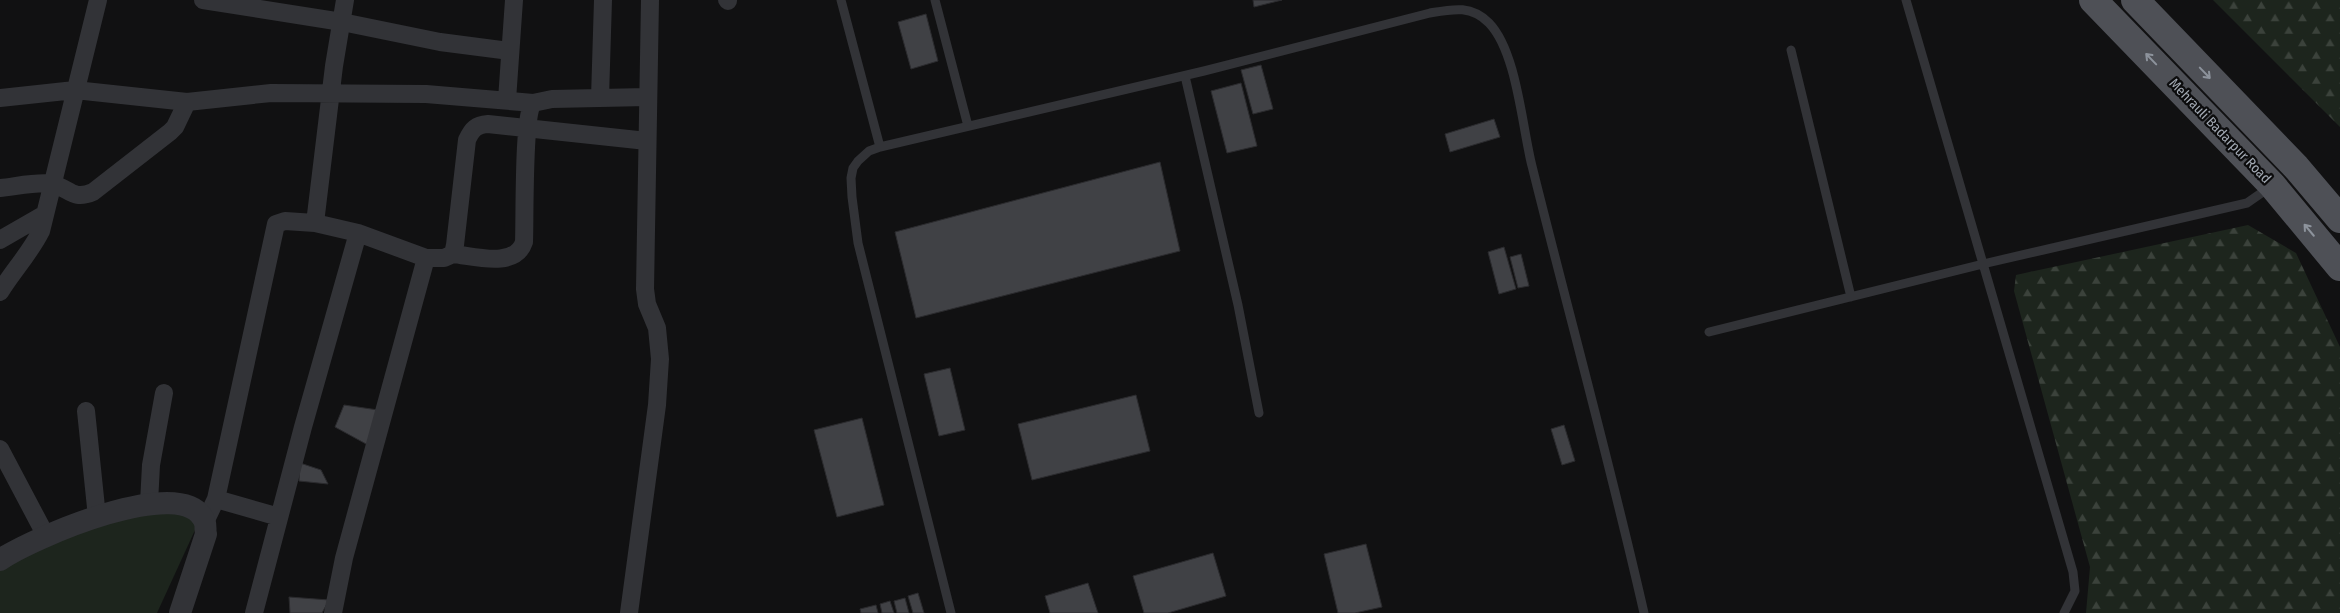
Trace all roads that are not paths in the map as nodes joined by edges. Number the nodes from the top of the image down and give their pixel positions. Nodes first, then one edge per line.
1 (98, 0) edge
2 (203, 0) edge
3 (345, 0) edge
4 (514, 0) edge
5 (603, 0) edge
6 (650, 0) edge
7 (841, 0) edge
8 (935, 0) edge
9 (1906, 0) edge
10 (2093, 0) edge
11 (2135, 0) edge
12 (1464, 4) edge
13 (342, 22) junction
14 (1791, 50) dead end
15 (510, 51) junction
16 (1185, 76) junction
17 (75, 90) junction
18 (331, 94) junction
19 (647, 97) junction
20 (0, 98) edge
21 (476, 98) junction
22 (600, 98) junction
23 (507, 100) junction
24 (186, 102) junction
25 (533, 103) junction
26 (968, 126) junction
27 (527, 129) junction
28 (472, 130) junction
29 (647, 141) junction
30 (880, 147) junction
31 (2296, 167) junction
32 (52, 184) junction
33 (2272, 185) junction
34 (0, 188) edge
35 (45, 214) junction
36 (2340, 218) edge
37 (315, 224) junction
38 (358, 233) junction
39 (0, 240) edge
40 (453, 254) junction
41 (426, 258) junction
42 (1983, 264) junction
43 (2340, 267) edge
44 (0, 292) edge
45 (1850, 297) junction
46 (1709, 332) dead end
47 (164, 393) dead end
48 (86, 412) dead end
49 (1259, 413) dead end
50 (0, 449) edge
51 (216, 499) junction
52 (149, 503) junction
53 (98, 517) junction
54 (279, 517) junction
55 (205, 522) junction
56 (46, 536) junction
57 (0, 560) edge
58 (180, 613) edge
59 (254, 613) edge
60 (333, 613) edge
61 (629, 613) edge
62 (951, 613) edge
63 (1644, 613) edge
64 (2064, 613) edge

1 - 17 street
2 - 13 street
3 - 13 street
4 - 15 street
5 - 22 street
6 - 19 street
7 - 30 lane
8 - 26 lane
9 - 42 lane
33 -> 10 main road, Mehrauli Badarpur Road
11 -> 31 main road
12 - 16 lane
12 - 63 lane
13 - 15 street
13 - 18 street
14 - 45 lane
15 - 23 street
16 - 26 lane
16 - 49 lane
17 - 20 street
17 - 24 street
17 - 32 street
18 - 21 street
18 - 24 street
18 - 37 street
19 - 22 street
19 - 29 street
21 - 23 street
21 - 28 street
22 - 25 street
23 - 25 street
24 - 32 street
25 - 27 street
26 - 30 lane
27 - 28 street
27 - 29 street
27 - 40 street
28 - 40 street
29 - 61 street
30 - 62 lane
31 - 33 main road
31 - 36 main road
32 - 34 street
32 - 35 street
33 - 42 lane
43 -> 33 main road, Mehrauli Badarpur Road
35 - 39 street
35 - 44 street
37 - 38 street
37 - 51 street
38 - 41 street
38 - 54 street
40 - 41 street
41 - 60 street
42 - 45 lane
42 - 64 lane
45 - 46 lane
47 - 52 street
48 - 53 street
50 - 56 street
51 - 54 street
51 - 55 street
52 - 53 street
52 - 55 street
53 - 56 street
54 - 59 street
55 - 58 street
56 - 57 street

